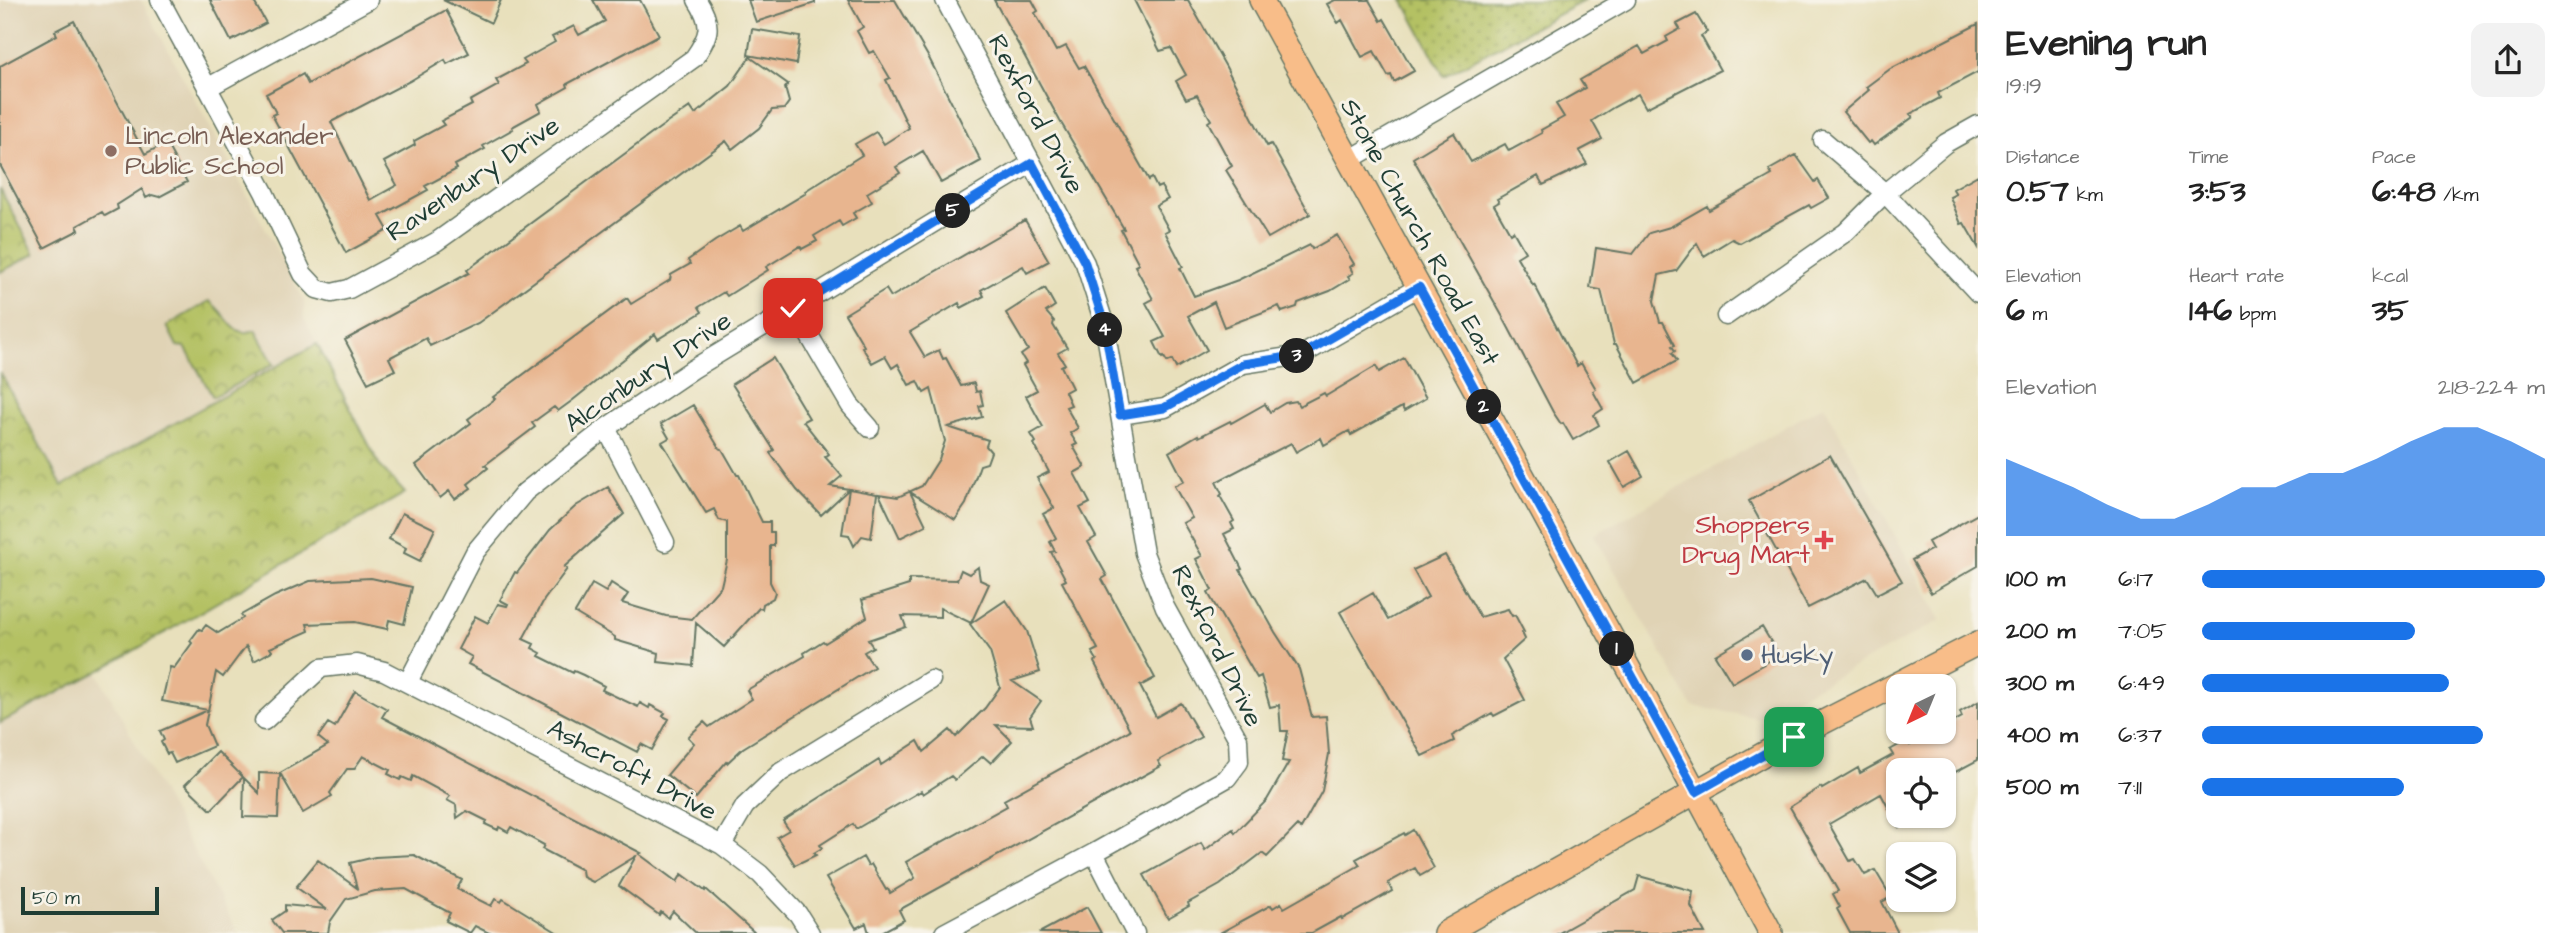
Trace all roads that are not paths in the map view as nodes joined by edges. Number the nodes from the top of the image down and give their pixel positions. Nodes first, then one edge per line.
1 (160, 0) edge
2 (368, 0) edge
3 (697, 0) edge
4 (945, 0) edge
5 (1261, 0) edge
6 (1626, 0) edge
7 (208, 88) junction
8 (1978, 125) edge
9 (1823, 140) dead end
10 (1349, 160) junction
11 (1032, 163) junction
12 (1885, 193) junction
13 (1419, 287) junction
14 (1978, 293) edge
15 (793, 308) junction
16 (1726, 316) dead end
17 (1120, 415) junction
18 (606, 428) junction
19 (870, 428) dead end
20 (665, 542) dead end
21 (1978, 643) edge
22 (932, 680) dead end
23 (408, 682) junction
24 (264, 721) dead end
25 (1696, 792) junction
26 (722, 845) junction
27 (1094, 853) junction
28 (810, 933) edge
29 (944, 933) edge
30 (1135, 933) edge
31 (1445, 933) edge
32 (1771, 933) edge

1 - 7 street, Ravenbury Drive
2 - 7 street
3 - 7 street, Ravenbury Drive
4 - 11 street, Rexford Drive
5 - 10 main road, Stone Church Road East
6 - 10 street
8 - 12 street
9 - 12 street
10 - 13 main road, Stone Church Road East
11 - 15 street, Alconbury Drive
11 - 17 street, Rexford Drive
12 - 14 street
12 - 16 street
13 - 17 street
13 - 25 main road, Stone Church Road East
15 - 18 street, Alconbury Drive
15 - 19 street
17 - 27 street, Rexford Drive
18 - 20 street
18 - 23 street, Alconbury Drive
21 - 25 main road
22 - 26 street
23 - 24 street, Ashcroft Drive
23 - 26 street, Ashcroft Drive
25 - 31 main road
25 - 32 main road, Stone Church Road East
26 - 28 street, Ashcroft Drive
27 - 29 street, Rexford Drive
27 - 30 street

